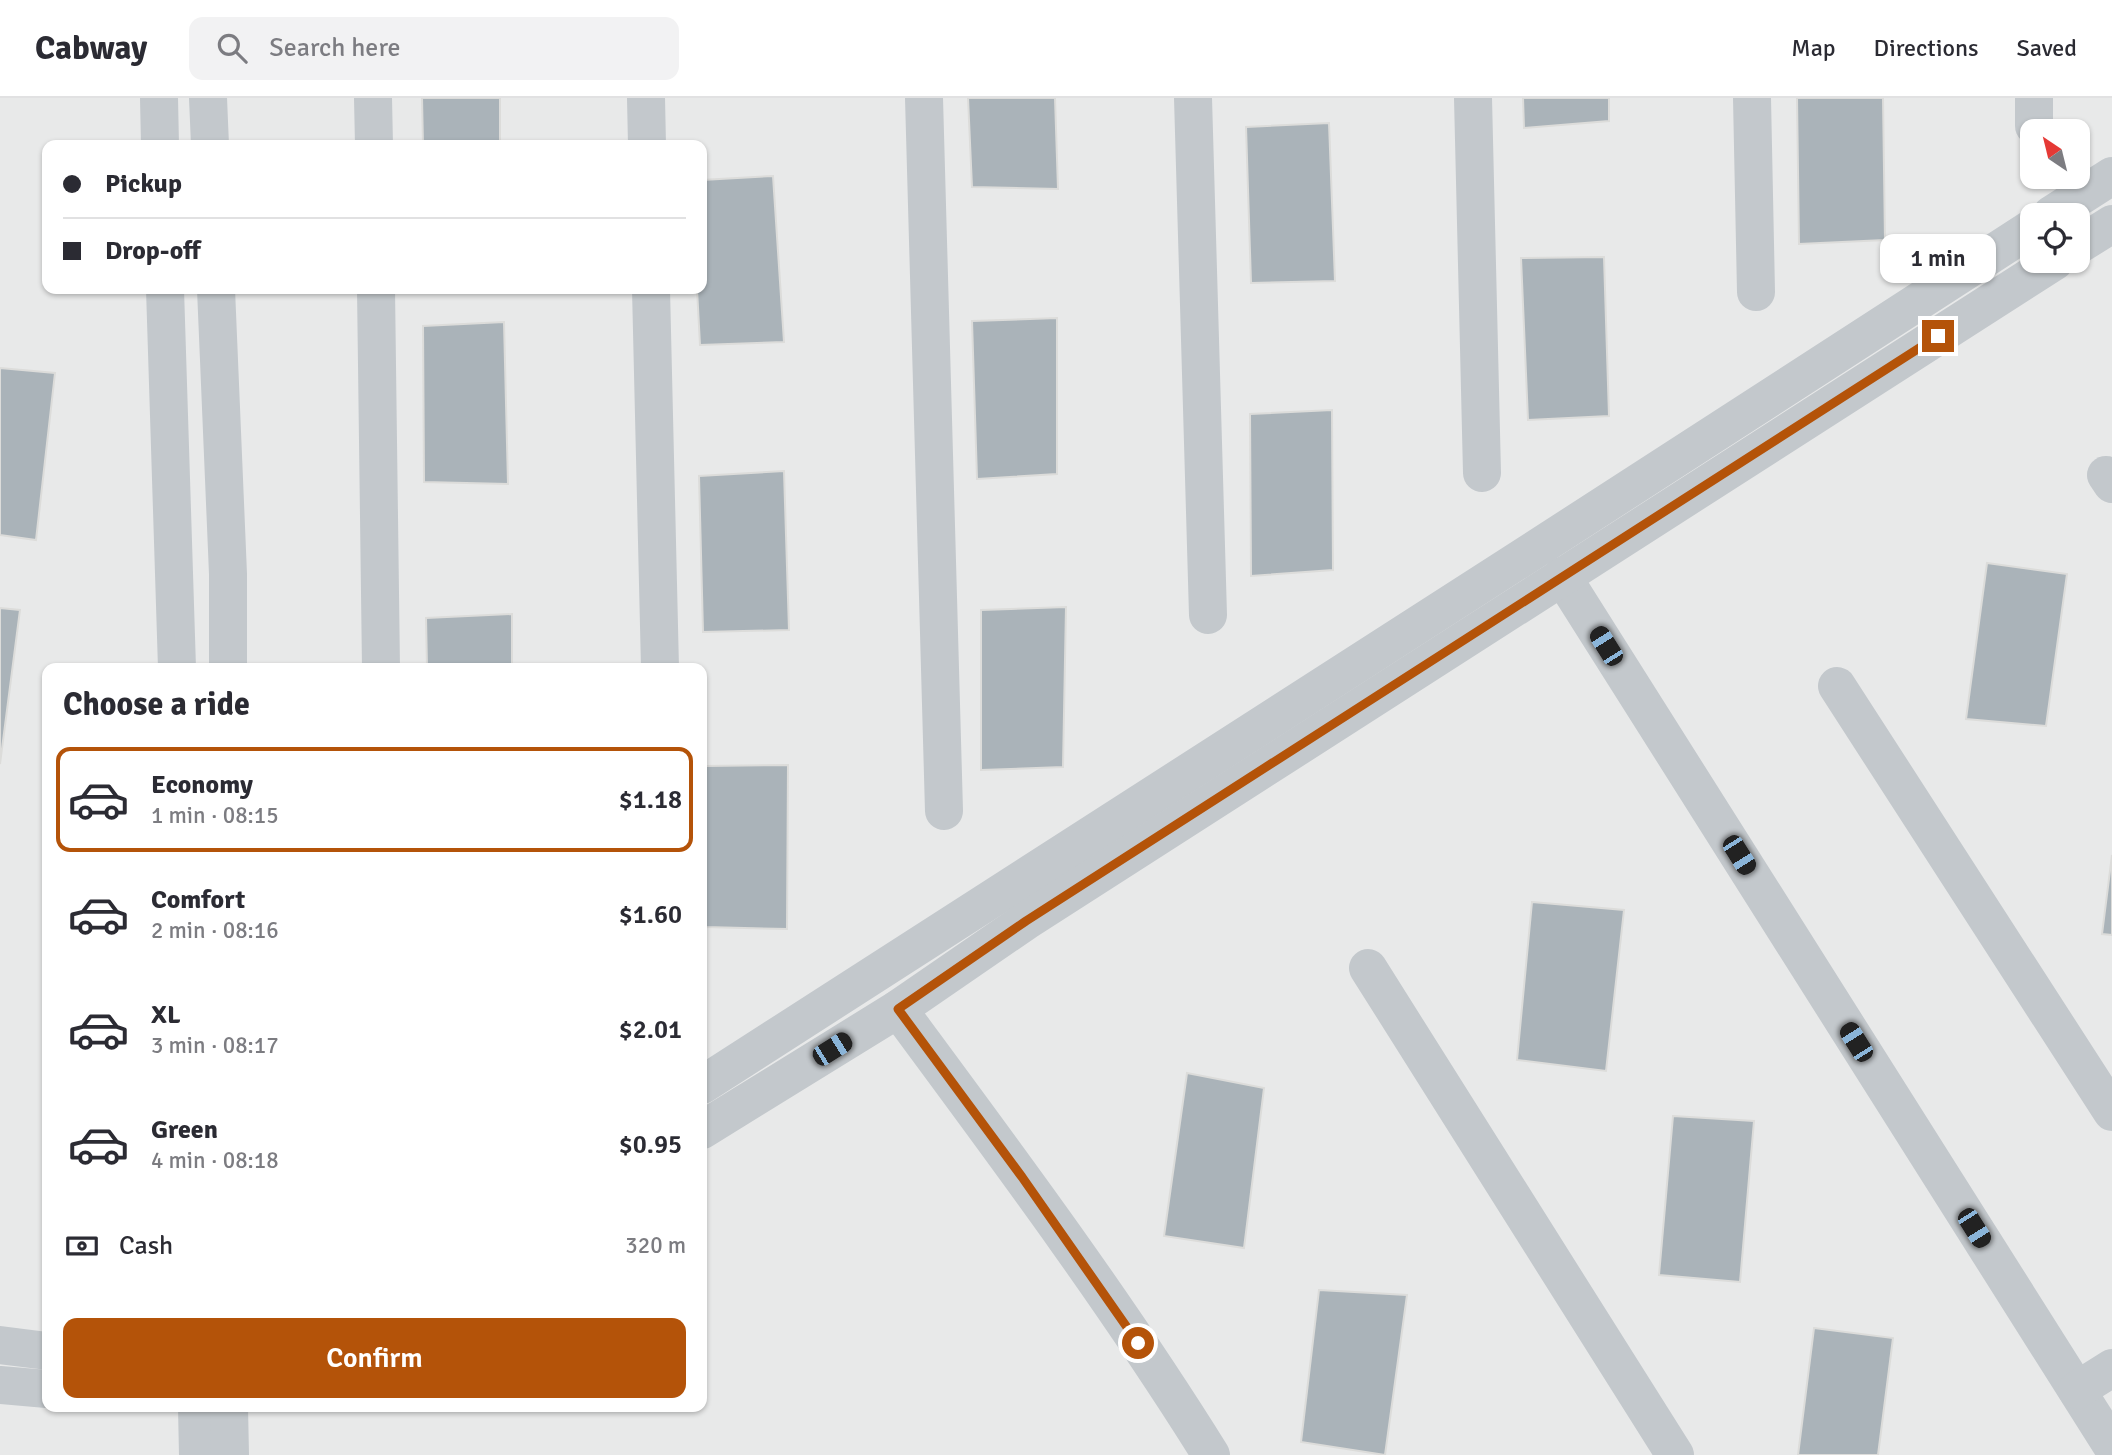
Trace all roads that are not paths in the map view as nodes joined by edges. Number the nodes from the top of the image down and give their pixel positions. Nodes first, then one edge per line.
1 (159, 98) edge
2 (208, 98) edge
3 (373, 98) edge
4 (646, 98) edge
5 (924, 98) edge
6 (1193, 98) edge
7 (1473, 98) edge
8 (1752, 98) edge
9 (160, 140) edge
10 (210, 140) edge
11 (373, 140) edge
12 (647, 140) edge
13 (2112, 176) edge
14 (2070, 203) edge
15 (2112, 224) edge
16 (2020, 236) edge
17 (2090, 238) edge
18 (2036, 273) edge
19 (1756, 292) dead end
20 (165, 294) edge
21 (216, 294) edge
22 (376, 294) edge
23 (651, 294) edge
24 (1482, 473) dead end
25 (1562, 576) junction
26 (1208, 615) dead end
27 (177, 663) edge
28 (228, 663) edge
29 (381, 663) edge
30 (660, 663) edge
31 (1837, 686) dead end
32 (944, 811) dead end
33 (1368, 968) dead end
34 (898, 1009) junction
35 (707, 1083) edge
36 (2112, 1112) edge
37 (707, 1127) edge
38 (0, 1345) edge
39 (42, 1350) edge
40 (2112, 1368) edge
41 (0, 1385) edge
42 (42, 1389) edge
43 (2077, 1390) junction
44 (197, 1412) edge
45 (229, 1412) edge
46 (2112, 1446) edge
47 (198, 1455) edge
48 (230, 1455) edge
49 (1211, 1455) edge
50 (1675, 1455) edge

1 - 9 street
2 - 10 street
3 - 11 street
4 - 12 street
5 - 32 street
6 - 26 street
7 - 24 street
8 - 19 street
13 - 14 street
15 - 17 street
16 - 35 street
18 - 25 street
20 - 27 street
21 - 28 street
22 - 29 street
23 - 30 street
25 - 34 street
25 - 43 street
31 - 36 street
33 - 50 street
34 - 37 street
34 - 49 street
38 - 39 street
40 - 43 street
41 - 42 street
43 - 46 street
44 - 47 street
45 - 48 street

